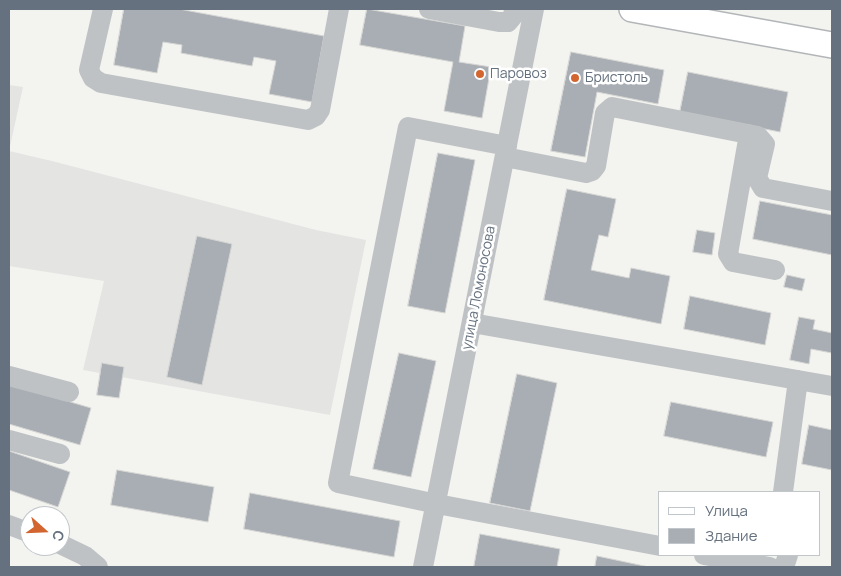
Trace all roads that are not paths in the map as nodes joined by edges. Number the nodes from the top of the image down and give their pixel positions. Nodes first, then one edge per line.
1 (103, 9) edge
2 (338, 9) edge
3 (429, 9) edge
4 (514, 9) edge
5 (534, 9) edge
6 (632, 9) edge
7 (832, 45) edge
8 (749, 134) junction
9 (506, 151) junction
10 (832, 202) edge
11 (775, 270) dead end
12 (472, 323) junction
13 (9, 376) edge
14 (798, 380) junction
15 (832, 386) edge
16 (68, 392) dead end
17 (9, 440) edge
18 (60, 454) dead end
19 (783, 491) edge
20 (437, 504) junction
21 (658, 546) edge
22 (70, 549) edge
23 (710, 556) edge
24 (98, 567) edge
25 (424, 567) edge
26 (770, 567) edge

1 - 2 street
3 - 4 street
5 - 9 street, улица Ломоносова
6 - 7 main road
8 - 9 street
8 - 10 street
8 - 11 street
9 - 12 street, улица Ломоносова
9 - 20 street
12 - 14 street
12 - 20 street, улица Ломоносова
13 - 16 street
14 - 15 street
14 - 19 street
17 - 18 street
20 - 21 street
20 - 25 street, улица Ломоносова
22 - 24 street
23 - 26 street

